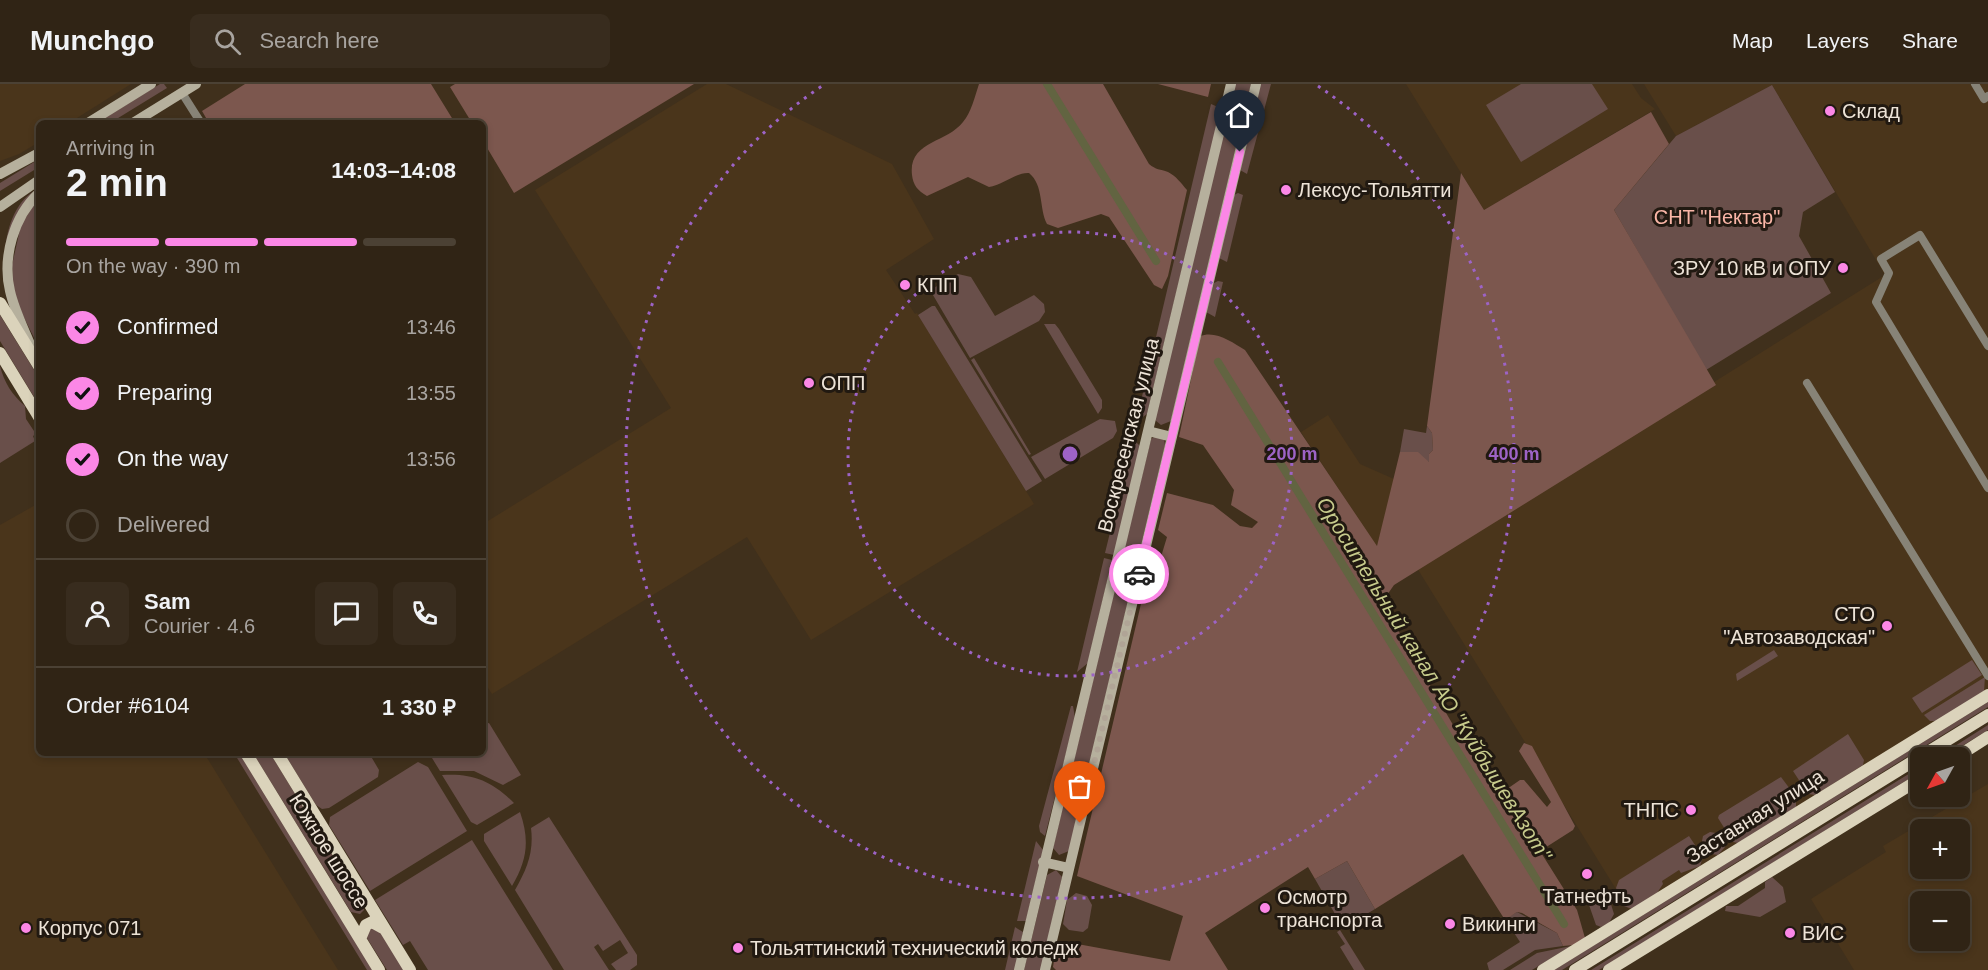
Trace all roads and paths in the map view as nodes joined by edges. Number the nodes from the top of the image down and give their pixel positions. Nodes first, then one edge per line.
1 (151, 84) edge
2 (196, 84) edge
3 (1231, 84) edge
4 (1256, 84) edge
5 (1975, 84) edge
6 (182, 93) junction
7 (1986, 98) edge
8 (93, 120) edge
9 (138, 120) edge
10 (199, 120) edge
11 (36, 155) edge
12 (0, 174) edge
13 (36, 182) edge
14 (36, 196) edge
15 (0, 207) edge
16 (0, 303) edge
17 (1988, 346) edge
18 (0, 353) edge
19 (36, 357) edge
20 (36, 359) edge
21 (1807, 383) dead end
22 (36, 412) edge
23 (1148, 431) junction
24 (1172, 437) junction
25 (1988, 488) edge
26 (1988, 676) edge
27 (1988, 695) edge
28 (1988, 715) edge
29 (1988, 737) edge
30 (1970, 748) edge
31 (248, 756) edge
32 (279, 756) edge
33 (1910, 785) edge
34 (1043, 862) junction
35 (1069, 868) junction
36 (370, 905) junction
37 (348, 920) junction
38 (384, 928) junction
39 (360, 939) junction
40 (1593, 965) edge
41 (379, 970) edge
42 (410, 970) edge
43 (1019, 970) edge
44 (1045, 970) edge
45 (1543, 970) edge
46 (1575, 970) edge
47 (1609, 970) edge

1 - 8 main road
2 - 6 main road
3 - 23 main road, Воскресенская улица
4 - 24 main road
5 - 7 street
6 - 9 main road
6 - 10 street
11 - 12 main road
13 - 15 main road
14 - 19 main road
16 - 20 main road
17 - 25 street
18 - 22 main road
21 - 26 street
23 - 24 main road
23 - 34 main road, Воскресенская улица
24 - 35 main road
27 - 45 main road, Заставная улица
28 - 40 main road, Заставная улица
29 - 30 main road
31 - 37 main road, Южное шоссе
32 - 36 main road, Южное шоссе
33 - 47 main road
34 - 35 main road
34 - 43 main road, Воскресенская улица
35 - 44 main road
36 - 37 main road
36 - 38 main road, Южное шоссе
37 - 39 main road, Южное шоссе
38 - 39 main road
38 - 42 main road, Южное шоссе
39 - 41 main road, Южное шоссе
40 - 46 main road, Заставная улица

